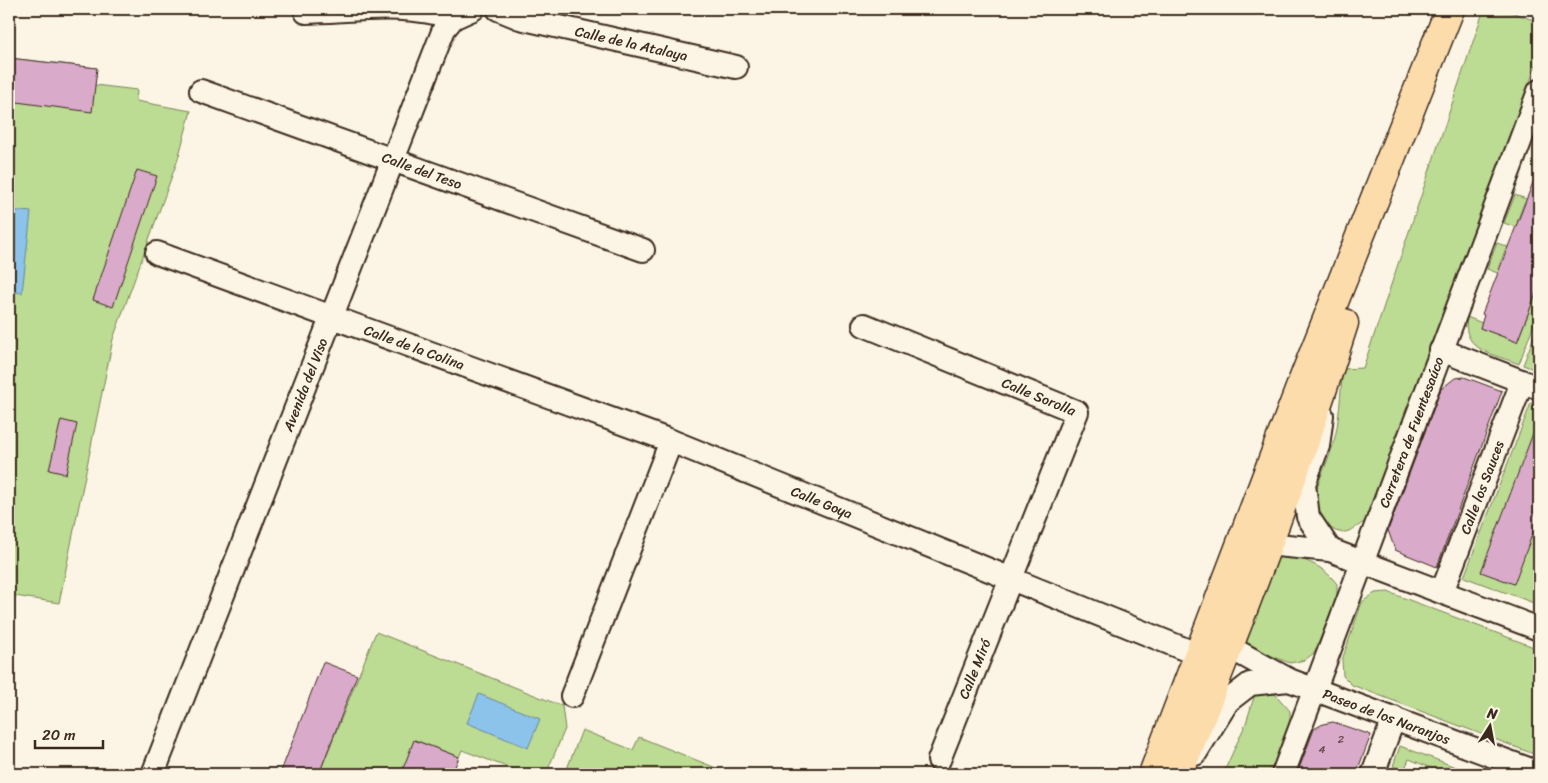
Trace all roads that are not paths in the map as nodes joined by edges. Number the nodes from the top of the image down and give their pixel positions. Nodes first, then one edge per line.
1 (498, 9) edge
2 (1450, 9) edge
3 (306, 12) dead end
4 (463, 13) edge
5 (736, 67) dead end
6 (201, 91) dead end
7 (1539, 91) edge
8 (1405, 126) junction
9 (393, 160) junction
10 (643, 250) dead end
11 (157, 253) dead end
12 (332, 315) junction
13 (864, 325) dead end
14 (1441, 350) junction
15 (1326, 380) junction
16 (1531, 385) edge
17 (671, 441) junction
18 (1253, 546) junction
19 (1330, 550) junction
20 (1362, 562) junction
21 (1012, 578) junction
22 (1442, 592) junction
23 (1539, 628) edge
24 (1229, 647) junction
25 (1200, 650) junction
26 (1289, 680) junction
27 (1316, 689) junction
28 (572, 696) dead end
29 (1394, 718) junction
30 (1198, 723) junction
31 (939, 760) dead end
32 (153, 774) edge
33 (1153, 774) edge
34 (1178, 774) edge
35 (1182, 774) edge
36 (1283, 774) edge
37 (1372, 774) edge
38 (1539, 774) edge

1 - 5 street, Calle de la Atalaya
2 - 8 main road
3 - 4 street
4 - 9 street, Avenida del Viso
6 - 9 street, Calle del Teso
7 - 14 street, Carretera de Fuentesaúco
8 - 15 main road
8 - 18 main road
9 - 10 street, Calle del Teso
9 - 12 street, Avenida del Viso
11 - 12 street, Calle de la Colina
12 - 17 street, Calle de la Colina
12 - 32 street, Avenida del Viso
13 - 21 street, Calle Sorolla
14 - 16 street
14 - 20 street, Carretera de Fuentesaúco
15 - 18 main road
15 - 19 street
16 - 22 street, Calle los Sauces
17 - 21 street, Calle Goya
17 - 28 street
18 - 19 street
18 - 24 main road
18 - 25 main road
19 - 20 street
20 - 22 street
20 - 27 street, Carretera de Fuentesaúco
21 - 25 street, Calle Goya
21 - 31 street, Calle Miró
22 - 23 street
24 - 25 street, Calle Goya
24 - 26 street, Paseo de los Naranjos
24 - 30 main road
25 - 30 main road
25 - 33 main road
26 - 27 street, Paseo de los Naranjos
26 - 35 street, Paseo de los Naranjos
27 - 29 street, Paseo de los Naranjos
27 - 36 street, Carretera de Fuentesaúco
29 - 37 street
29 - 38 street, Paseo de los Naranjos
30 - 34 main road

